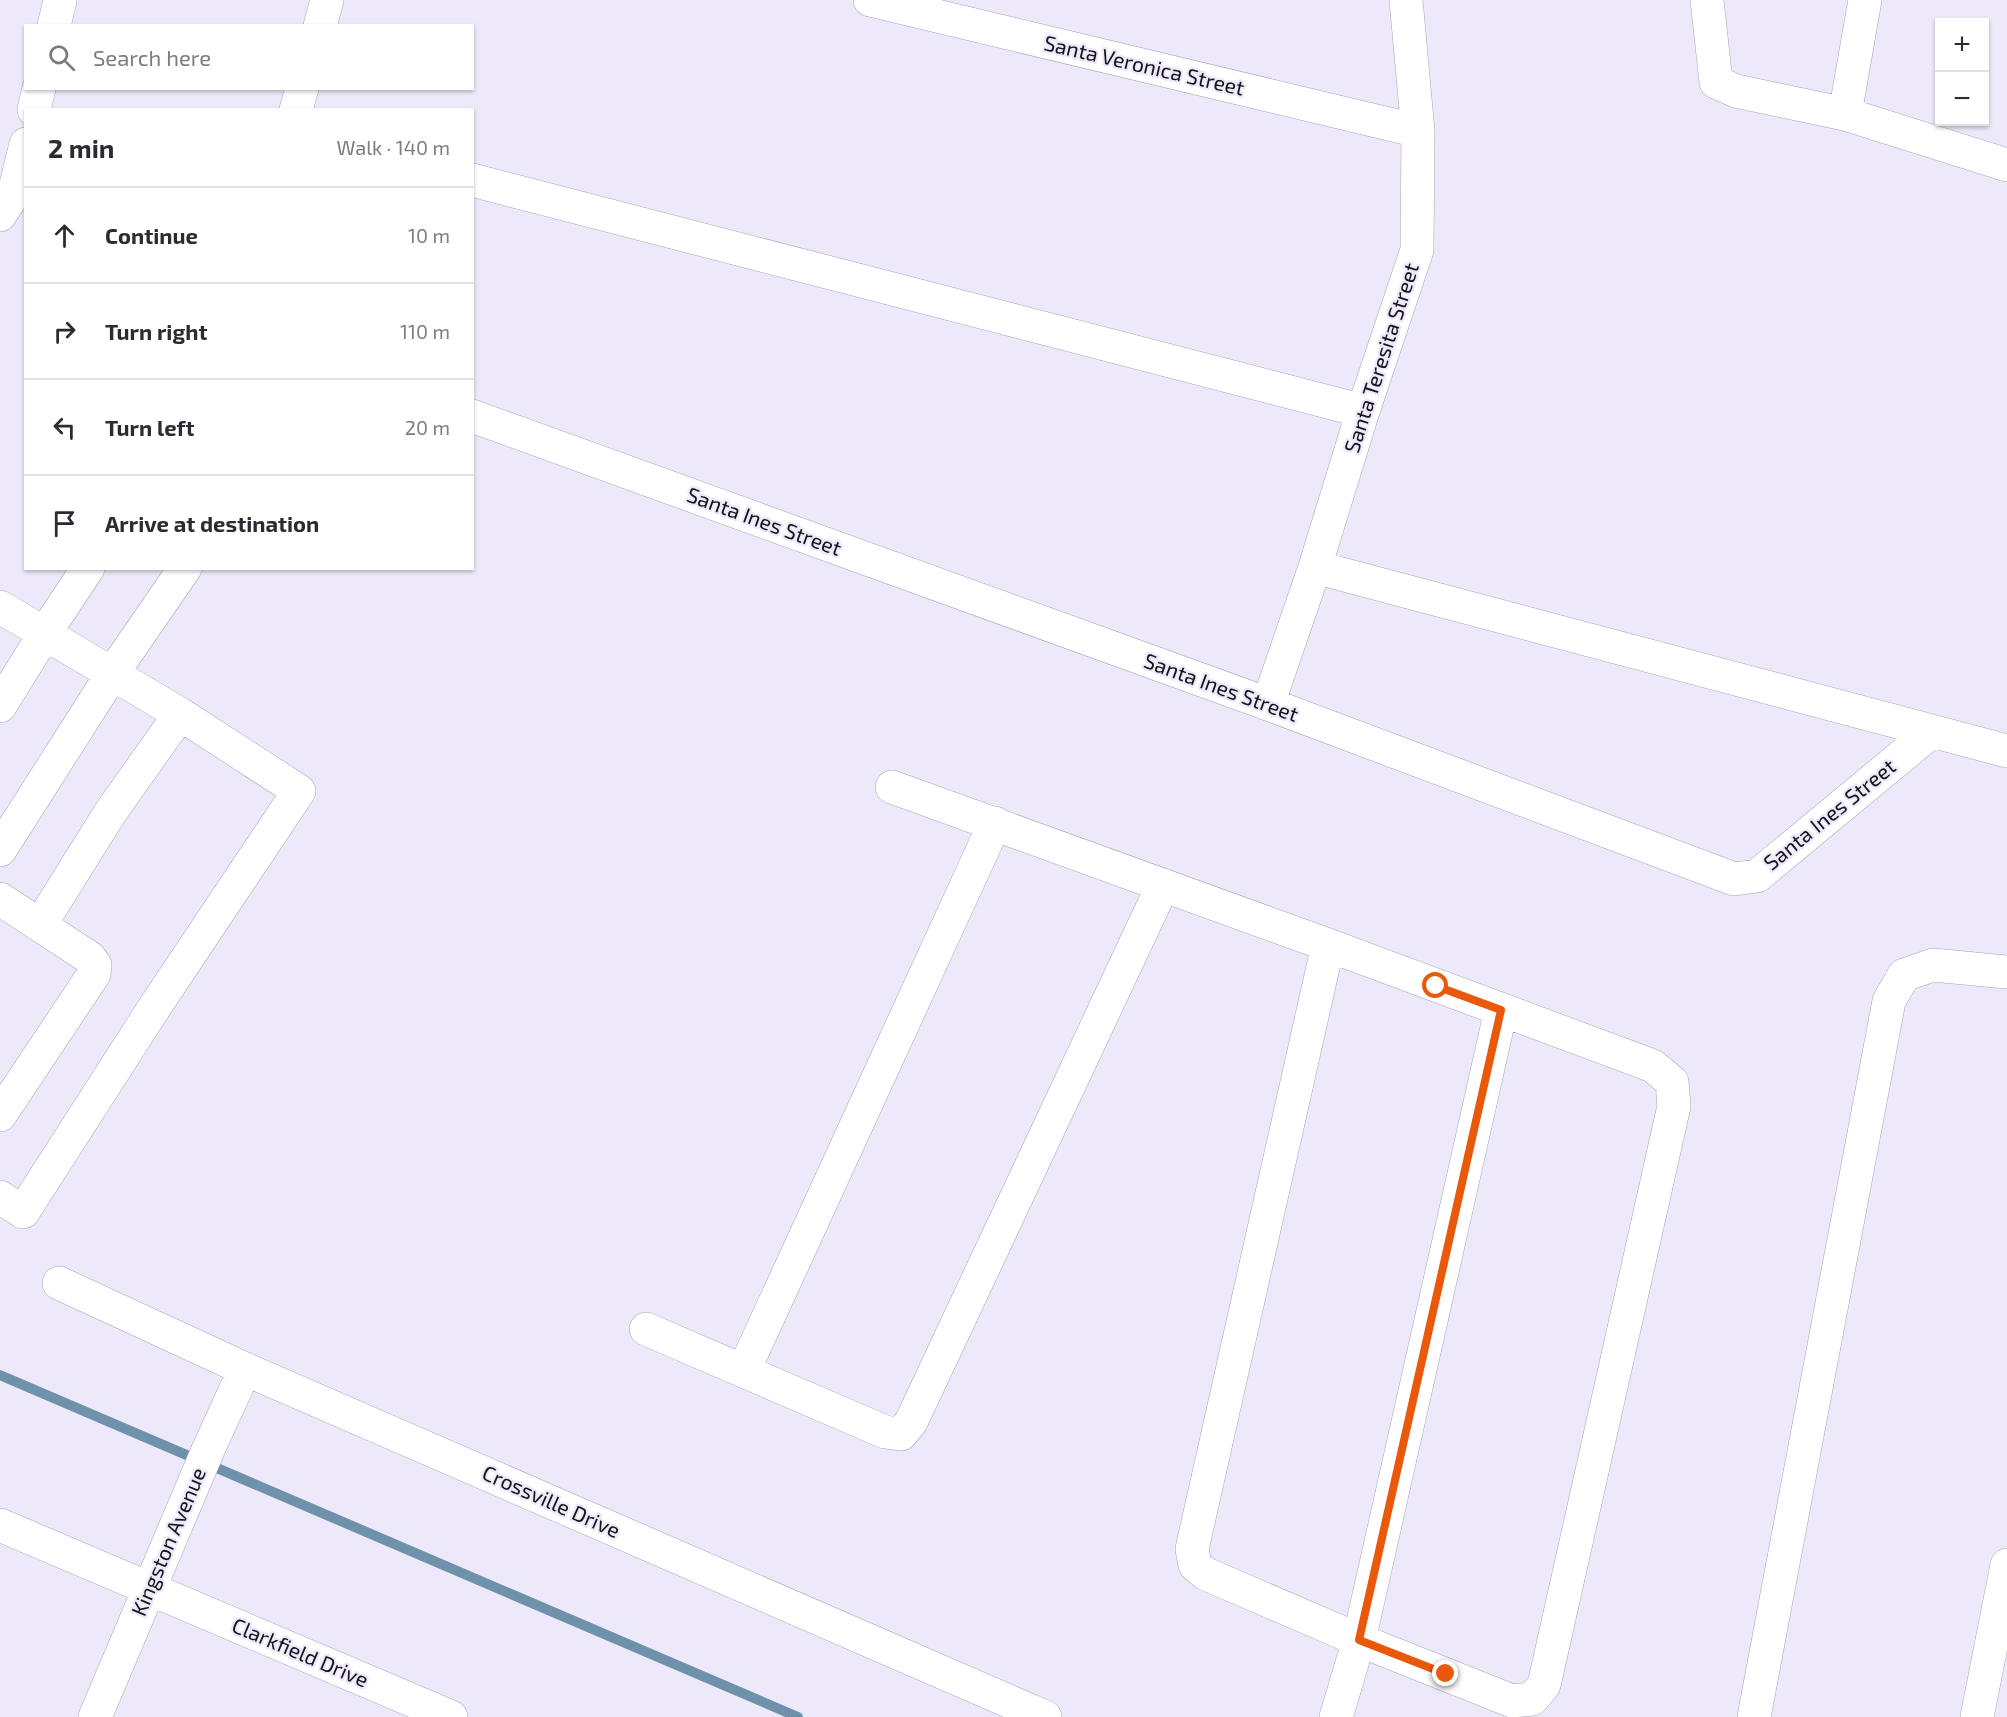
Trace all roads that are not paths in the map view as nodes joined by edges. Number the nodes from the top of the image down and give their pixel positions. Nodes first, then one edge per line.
1 (60, 0) edge
2 (327, 0) edge
3 (870, 0) edge
4 (1406, 0) edge
5 (1707, 0) edge
6 (1864, 0) edge
7 (54, 24) edge
8 (321, 24) edge
9 (39, 90) edge
10 (301, 90) edge
11 (34, 108) edge
12 (297, 108) edge
13 (1845, 114) junction
14 (1418, 131) junction
15 (24, 151) edge
16 (2007, 165) edge
17 (474, 181) edge
18 (10, 199) edge
19 (1363, 411) junction
20 (474, 417) edge
21 (1315, 567) junction
22 (87, 570) edge
23 (184, 570) edge
24 (0, 607) edge
25 (45, 633) junction
26 (112, 674) junction
27 (1268, 704) junction
28 (0, 706) edge
29 (180, 714) junction
30 (1931, 732) junction
31 (2007, 751) edge
32 (892, 787) dead end
33 (995, 823) junction
34 (0, 850) edge
35 (1163, 885) junction
36 (0, 899) edge
37 (40, 925) junction
38 (1328, 945) junction
39 (2007, 972) edge
40 (1501, 1010) junction
41 (0, 1115) edge
42 (0, 1197) edge
43 (59, 1283) dead end
44 (646, 1329) dead end
45 (245, 1369) junction
46 (744, 1370) junction
47 (0, 1525) edge
48 (2007, 1564) edge
49 (150, 1588) junction
50 (1359, 1640) junction
51 (95, 1717) edge
52 (451, 1717) edge
53 (1046, 1717) edge
54 (1336, 1717) edge
55 (1754, 1717) edge
56 (1977, 1717) edge

1 - 7 street
2 - 8 street
3 - 14 street, Santa Veronica Street
4 - 14 street, Santa Teresita Street
5 - 13 street
6 - 13 street
9 - 11 street
10 - 12 street
13 - 16 street
14 - 19 street, Santa Teresita Street
15 - 18 street
17 - 19 street
19 - 21 street, Santa Teresita Street
20 - 27 street, Santa Ines Street
21 - 27 street, Santa Teresita Street
21 - 30 street
22 - 25 street
23 - 26 street
24 - 25 street
25 - 26 street
25 - 28 street
26 - 29 street
26 - 34 street
27 - 30 street, Santa Ines Street
29 - 37 street
29 - 42 street
30 - 31 street
32 - 33 street
33 - 35 street
33 - 46 street
35 - 38 street
35 - 46 street
36 - 37 street
37 - 41 street
38 - 40 street
38 - 50 street
39 - 55 street
40 - 50 street
40 - 50 street
43 - 45 street, Crossville Drive
44 - 46 street
45 - 49 street, Kingston Avenue
45 - 53 street, Crossville Drive
47 - 49 street, Clarkfield Drive
48 - 56 street
49 - 51 street, Kingston Avenue
49 - 52 street, Clarkfield Drive
50 - 54 street

